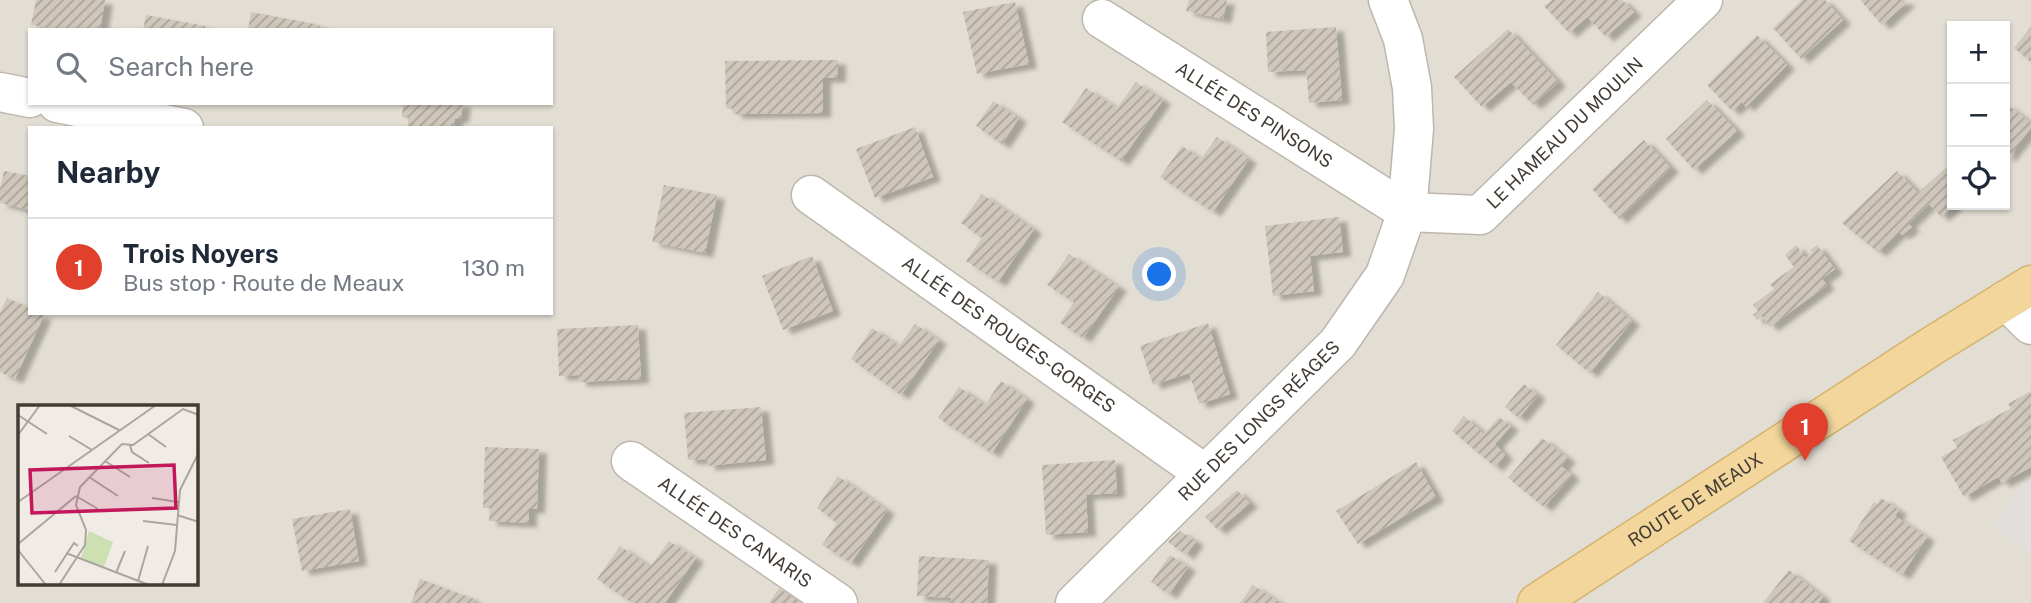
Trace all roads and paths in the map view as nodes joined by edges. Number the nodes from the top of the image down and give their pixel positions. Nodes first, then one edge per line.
1 (1388, 0) edge
2 (1703, 0) edge
3 (1102, 19) dead end
4 (0, 92) edge
5 (28, 98) edge
6 (67, 105) edge
7 (174, 126) edge
8 (811, 195) dead end
9 (1407, 212) junction
10 (2023, 303) edge
11 (631, 461) dead end
12 (1205, 474) junction
13 (838, 603) edge
14 (1075, 603) edge
15 (1537, 603) edge

1 - 9 street, RUE DES LONGS RÉAGES
2 - 9 street, LE HAMEAU DU MOULIN
3 - 9 street, ALLÉE DES PINSONS
4 - 5 street
6 - 7 street
8 - 12 street, ALLÉE DES ROUGES-GORGES
9 - 12 street, RUE DES LONGS RÉAGES
10 - 15 main road, ROUTE DE MEAUX
11 - 13 street, ALLÉE DES CANARIS
12 - 14 street, RUE DES LONGS RÉAGES

